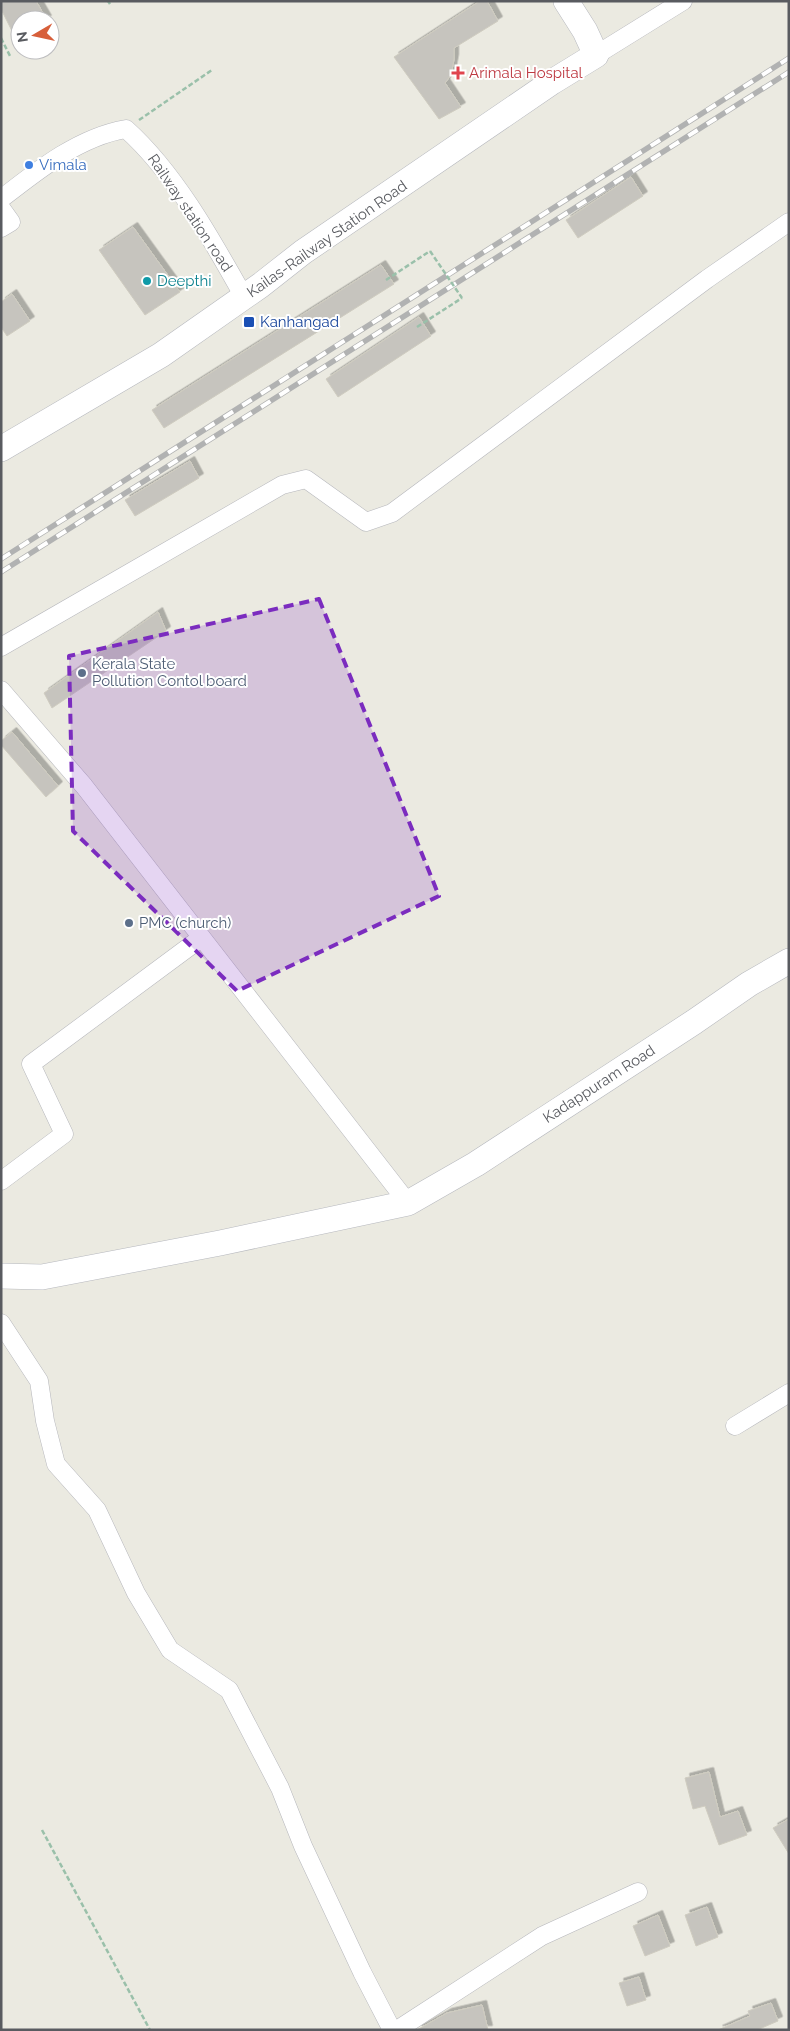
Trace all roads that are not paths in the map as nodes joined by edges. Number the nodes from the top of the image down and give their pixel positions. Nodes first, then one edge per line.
1 (566, 1) edge
2 (682, 1) edge
3 (596, 55) junction
4 (1, 199) edge
5 (1, 208) edge
6 (789, 222) edge
7 (1, 228) edge
8 (244, 297) junction
9 (1, 449) edge
10 (1, 647) edge
11 (1, 690) edge
12 (201, 938) junction
13 (789, 961) edge
14 (1, 1181) edge
15 (408, 1203) junction
16 (1, 1276) edge
17 (1, 1323) edge
18 (789, 1394) edge
19 (735, 1426) dead end
20 (638, 1892) dead end
21 (392, 2030) edge
22 (397, 2030) edge

1 - 3 main road
2 - 3 street
3 - 8 main road, Kailas-Railway Station Road
4 - 8 street, Railway station road
5 - 7 street
6 - 10 street
8 - 9 main road, Kailas-Railway Station Road
11 - 12 street
12 - 14 street
12 - 15 street
13 - 15 main road, Kadappuram Road
15 - 16 main road, Kadappuram Road
17 - 21 street
18 - 19 street
20 - 22 street

